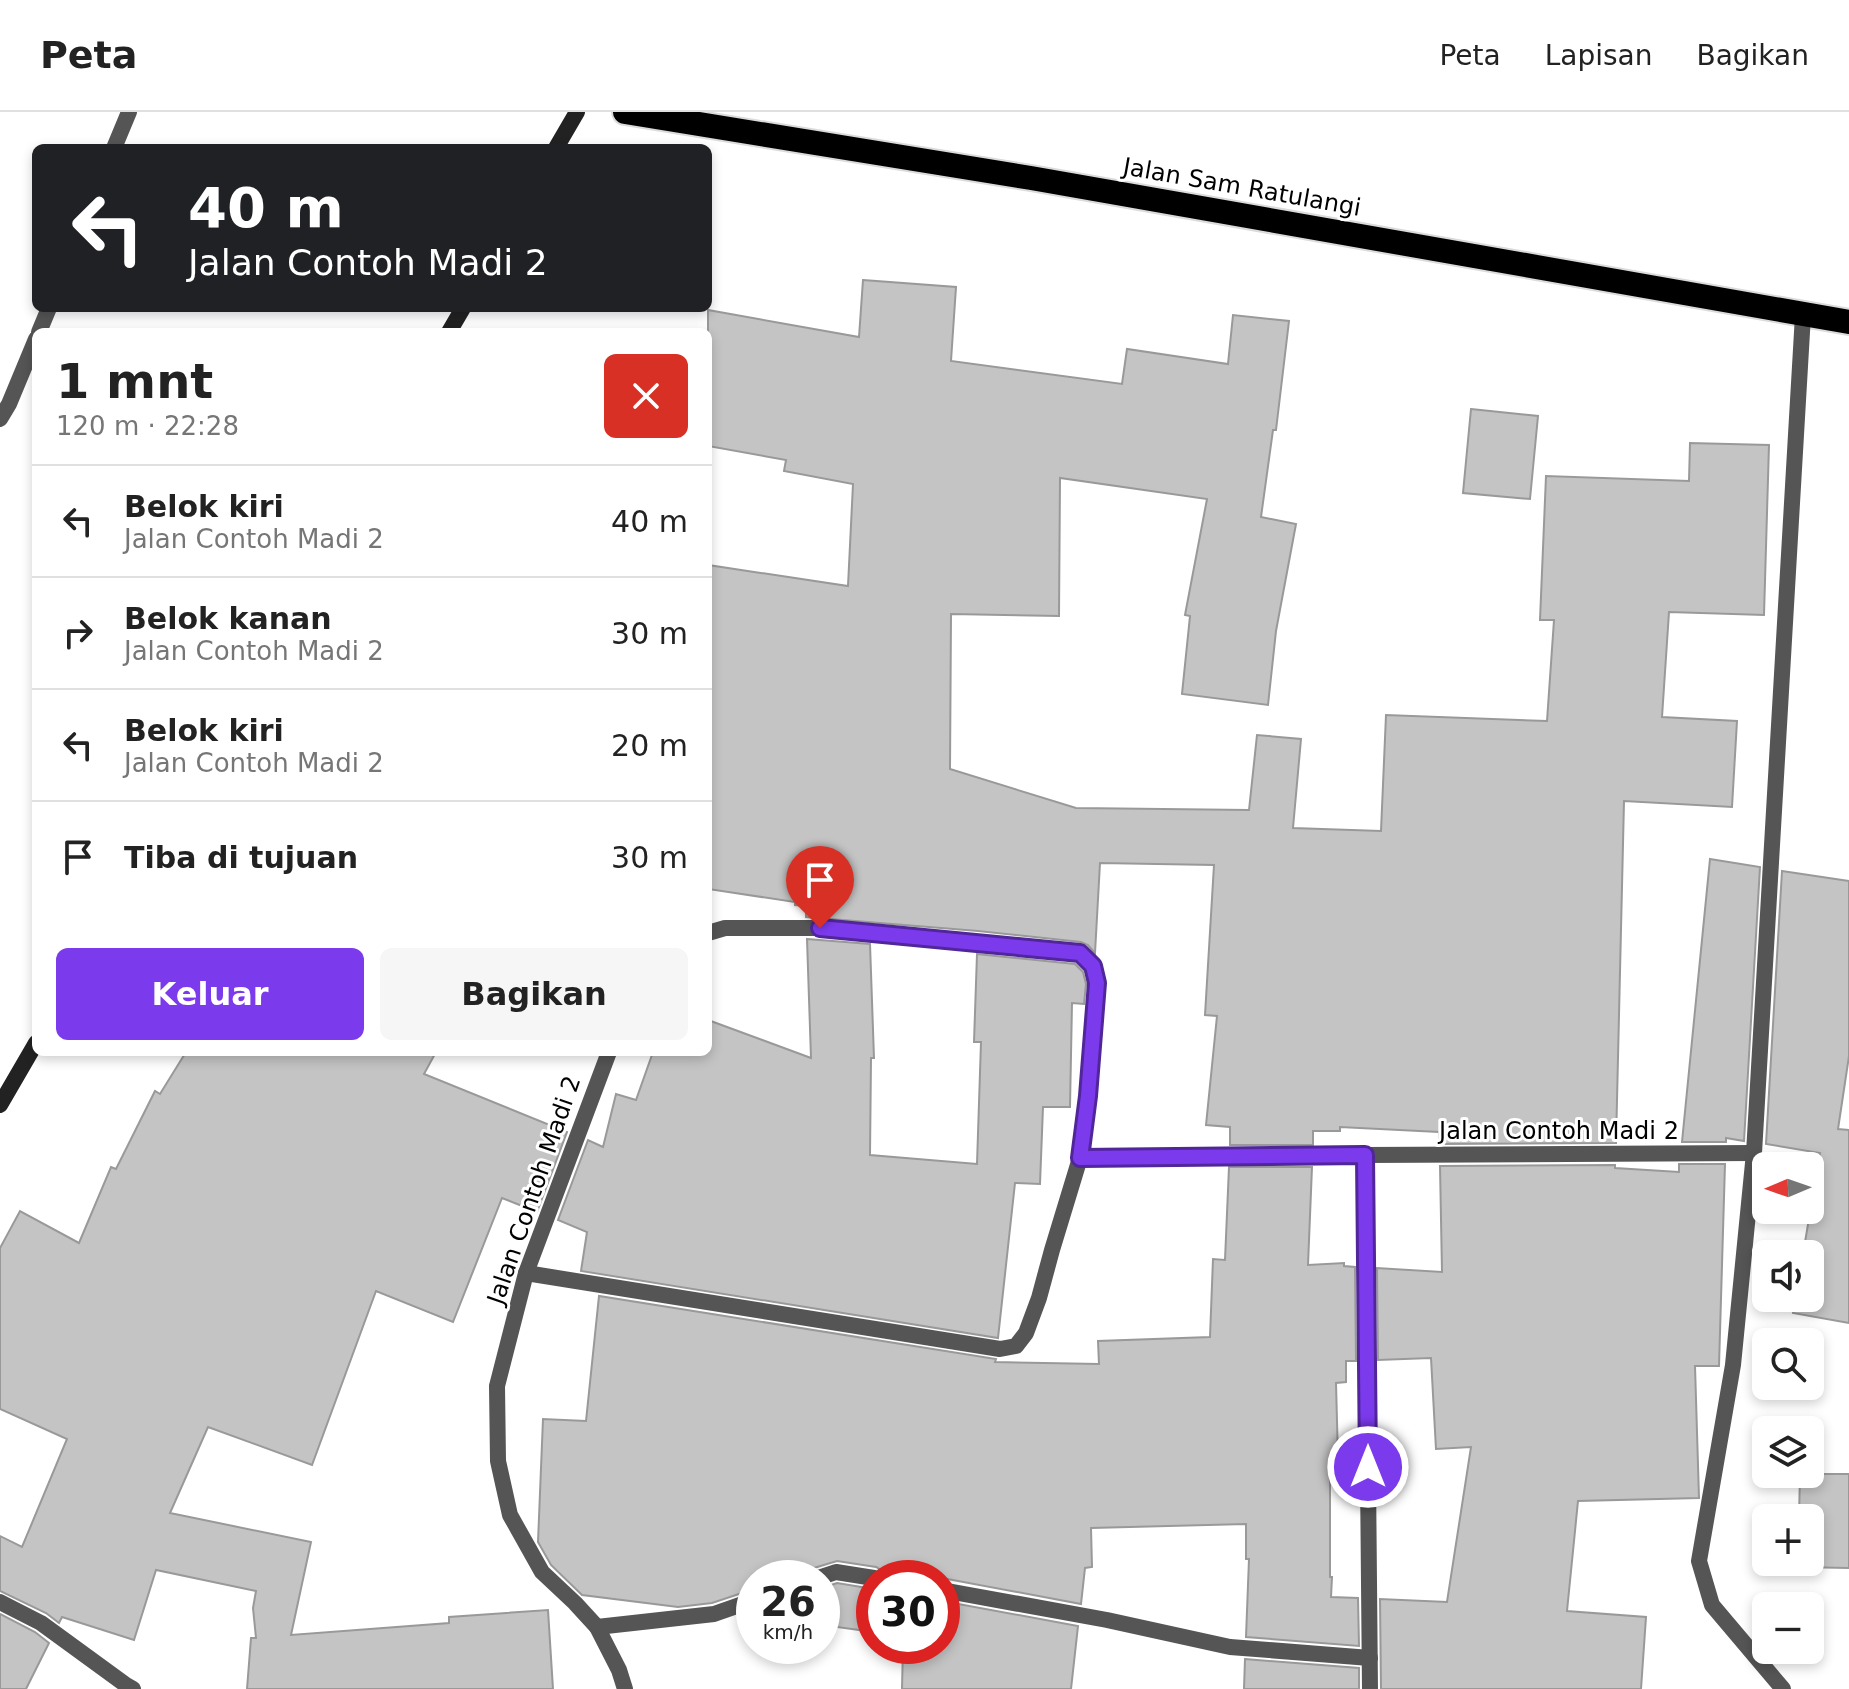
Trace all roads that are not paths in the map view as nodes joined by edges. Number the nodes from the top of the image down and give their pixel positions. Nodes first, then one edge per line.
1 (129, 112) edge
2 (577, 112) edge
3 (625, 112) edge
4 (116, 144) edge
5 (558, 144) edge
6 (1803, 315) junction
7 (1849, 322) edge
8 (32, 349) edge
9 (0, 419) edge
10 (712, 932) edge
11 (32, 1050) edge
12 (607, 1056) edge
13 (0, 1105) edge
14 (1754, 1152) edge
15 (1752, 1153) edge
16 (1365, 1155) junction
17 (1080, 1158) junction
18 (1752, 1173) edge
19 (526, 1273) junction
20 (960, 1593) edge
21 (0, 1602) edge
22 (736, 1606) edge
23 (597, 1627) junction
24 (1370, 1658) junction
25 (133, 1689) edge
26 (625, 1689) edge
27 (1370, 1689) edge
28 (1783, 1689) edge

1 - 4 street
2 - 5 street
3 - 6 highway, Jalan Sam Ratulangi
6 - 7 highway, Jalan Sam Ratulangi
6 - 14 street
8 - 9 street
10 - 17 street
11 - 13 street
12 - 19 street, Jalan Contoh Madi 2
15 - 16 street, Jalan Contoh Madi 2
16 - 17 street, Jalan Contoh Madi 2
16 - 24 street
17 - 19 street
18 - 28 street
19 - 23 street, Jalan Contoh Madi 2
20 - 24 street
21 - 25 street
22 - 23 street
23 - 26 street, Jalan Contoh Madi 2
24 - 27 street

